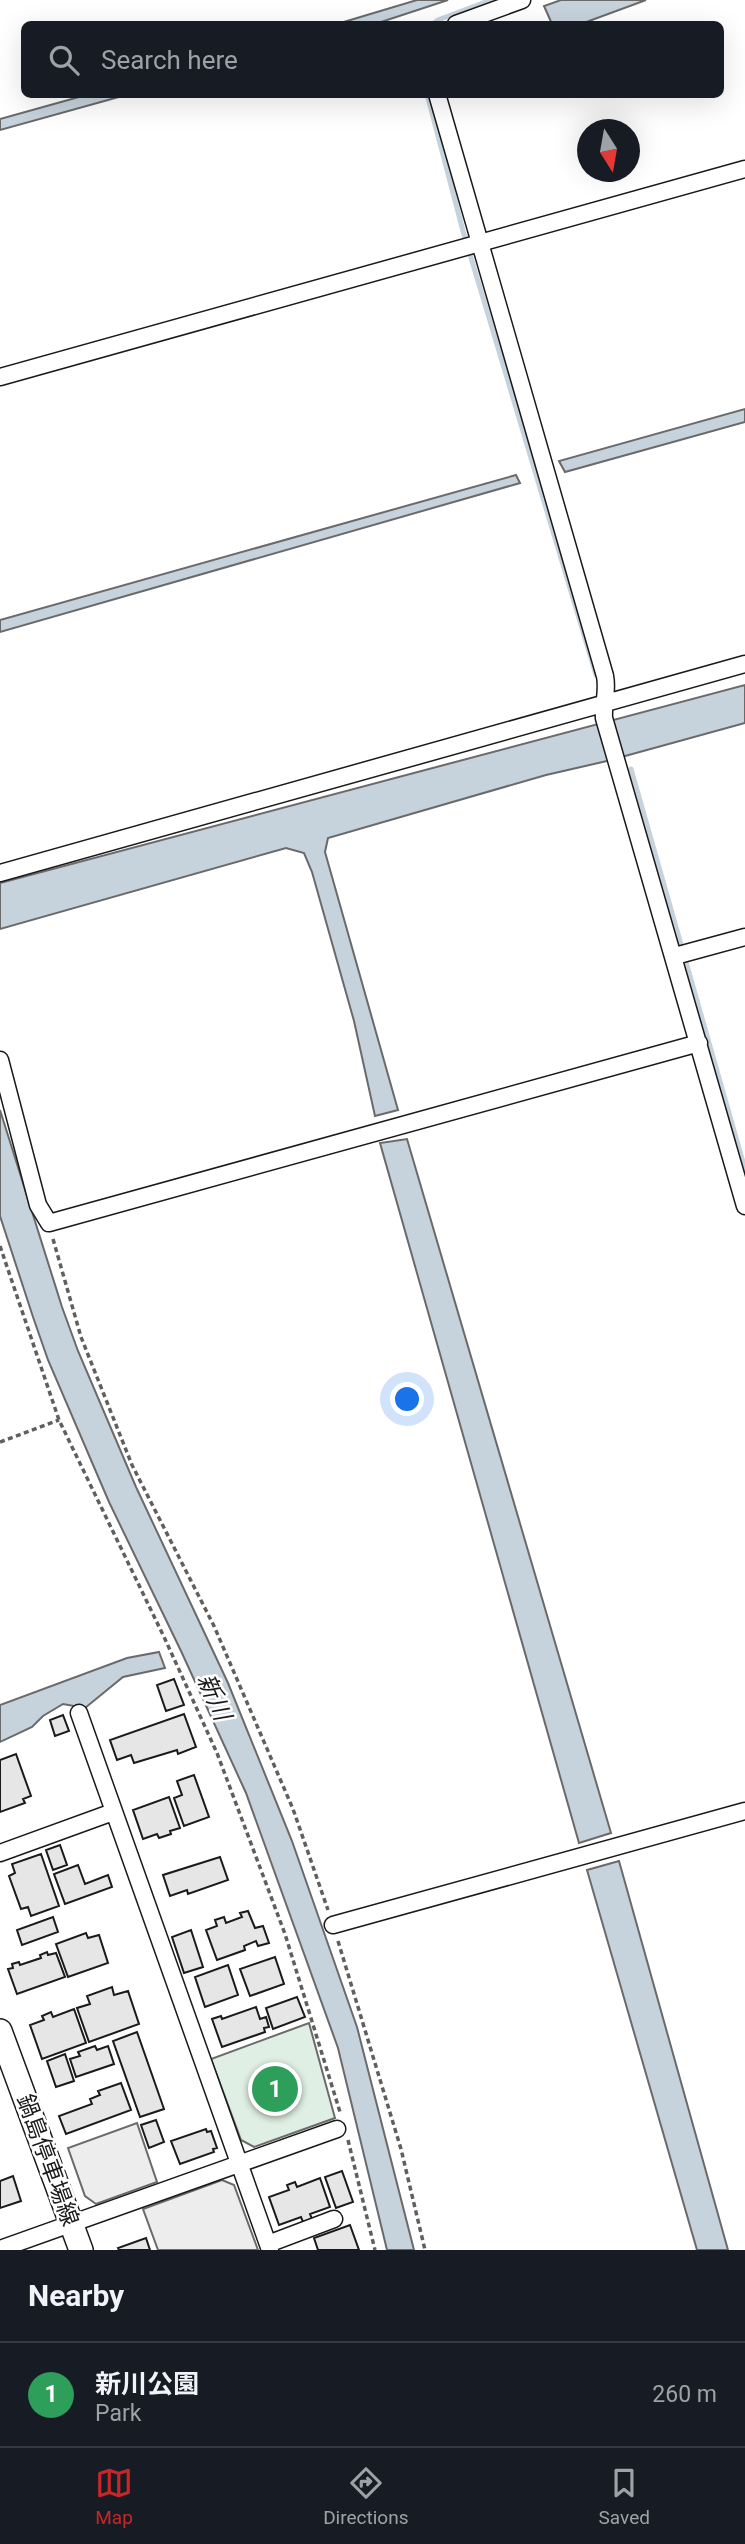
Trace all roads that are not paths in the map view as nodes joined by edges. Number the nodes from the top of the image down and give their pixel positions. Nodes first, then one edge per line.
1 (522, 0) edge
2 (464, 21) edge
3 (438, 98) edge
4 (745, 169) edge
5 (480, 243) junction
6 (0, 377) edge
7 (745, 664) edge
8 (603, 711) junction
9 (0, 873) edge
10 (745, 937) edge
11 (681, 955) junction
12 (699, 1042) junction
13 (0, 1060) edge
14 (745, 1206) edge
15 (79, 1713) dead end
16 (745, 1811) edge
17 (113, 1812) junction
18 (0, 1853) edge
19 (333, 1925) road end
20 (0, 2031) edge
21 (342, 2127) road end
22 (239, 2164) junction
23 (334, 2219) dead end
24 (71, 2222) junction
25 (269, 2247) edge
26 (0, 2249) edge
27 (81, 2250) edge

1 - 2 street
3 - 5 street
4 - 5 street
5 - 6 street
5 - 8 street
7 - 8 street
8 - 9 street
8 - 11 street
10 - 11 street
11 - 12 street
12 - 13 street
12 - 14 street
15 - 17 street
16 - 19 street
17 - 18 street
17 - 22 street
20 - 24 main road, 鍋島停車場線
21 - 22 street
22 - 24 street
22 - 25 street
23 - 25 street
24 - 26 street
24 - 27 main road, 鍋島停車場線

